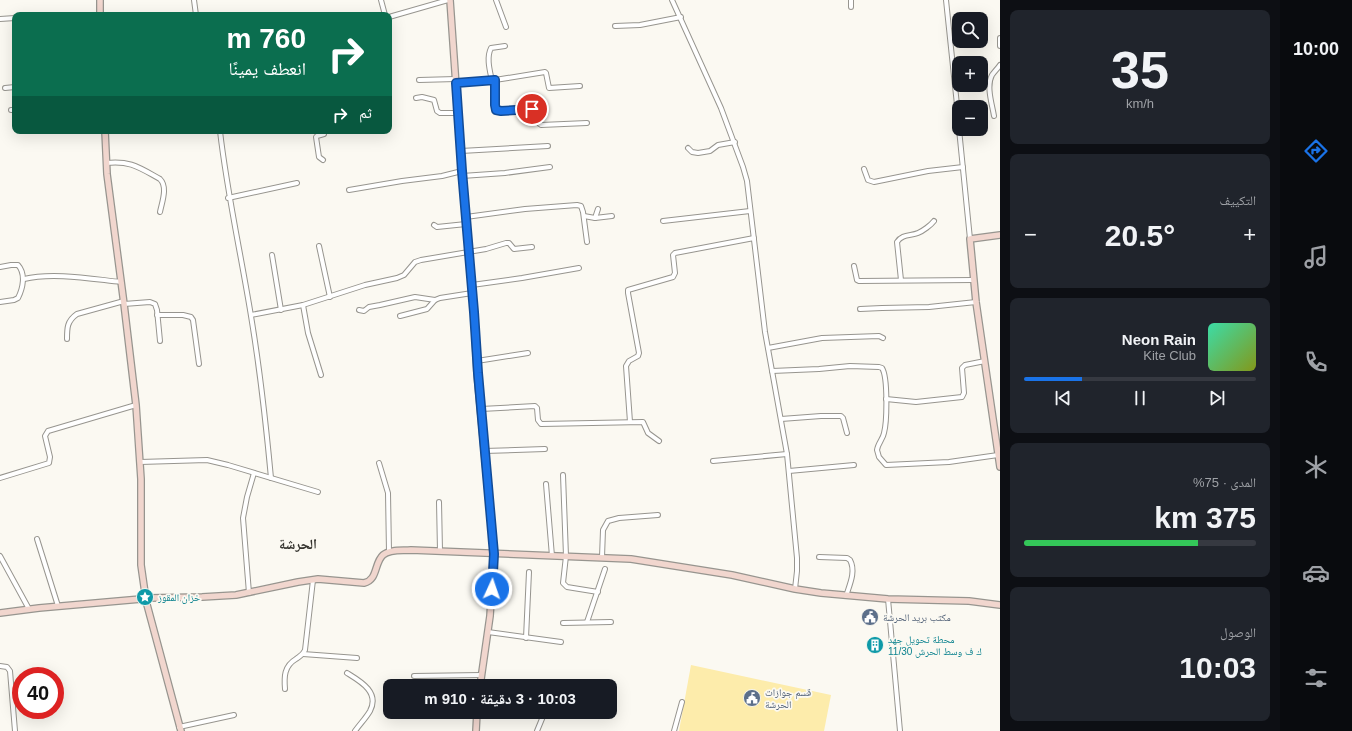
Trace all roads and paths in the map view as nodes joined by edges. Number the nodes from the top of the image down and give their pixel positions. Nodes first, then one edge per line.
1 (100, 0) edge
2 (194, 0) edge
3 (381, 0) edge
4 (449, 0) edge
5 (496, 0) edge
6 (672, 0) edge
7 (851, 0) edge
8 (946, 0) edge
9 (851, 7) dead end
10 (100, 12) edge
11 (196, 12) edge
12 (384, 12) edge
13 (392, 16) edge
14 (681, 17) junction
15 (12, 18) edge
16 (0, 19) edge
17 (615, 26) dead end
18 (506, 27) dead end
19 (1000, 38) edge
20 (505, 46) dead end
21 (1000, 46) edge
22 (1000, 65) edge
23 (419, 80) dead end
24 (493, 80) junction
25 (456, 81) junction
26 (580, 86) dead end
27 (12, 87) edge
28 (5, 88) dead end
29 (416, 98) dead end
30 (956, 100) edge
31 (458, 113) junction
32 (994, 116) dead end
33 (587, 123) dead end
34 (105, 134) edge
35 (220, 134) edge
36 (320, 134) edge
37 (961, 136) edge
38 (734, 142) junction
39 (548, 146) dead end
40 (688, 148) dead end
41 (461, 151) junction
42 (322, 160) dead end
43 (106, 163) junction
44 (550, 167) dead end
45 (963, 167) junction
46 (864, 169) dead end
47 (462, 174) junction
48 (297, 183) dead end
49 (349, 190) dead end
50 (228, 198) junction
51 (598, 209) dead end
52 (750, 211) junction
53 (160, 212) dead end
54 (584, 216) junction
55 (612, 216) dead end
56 (466, 217) junction
57 (595, 218) junction
58 (663, 221) dead end
59 (934, 221) dead end
60 (466, 224) junction
61 (434, 225) dead end
62 (1000, 236) edge
63 (754, 238) junction
64 (970, 239) junction
65 (587, 242) dead end
66 (318, 246) dead end
67 (532, 247) dead end
68 (469, 252) junction
69 (272, 255) dead end
70 (854, 266) dead end
71 (0, 267) edge
72 (578, 268) dead end
73 (24, 279) junction
74 (901, 280) junction
75 (974, 280) junction
76 (121, 282) junction
77 (472, 285) junction
78 (472, 293) junction
79 (330, 297) junction
80 (436, 300) junction
81 (0, 302) edge
82 (124, 302) junction
83 (976, 302) junction
84 (303, 305) junction
85 (860, 309) dead end
86 (281, 310) junction
87 (359, 310) dead end
88 (157, 315) junction
89 (251, 315) junction
90 (400, 316) dead end
91 (883, 338) dead end
92 (67, 339) dead end
93 (160, 341) dead end
94 (768, 348) junction
95 (528, 353) dead end
96 (477, 360) junction
97 (985, 361) junction
98 (199, 364) dead end
99 (772, 371) junction
100 (321, 375) dead end
101 (886, 399) junction
102 (136, 405) junction
103 (480, 409) junction
104 (780, 419) junction
105 (630, 422) junction
106 (847, 434) dead end
107 (659, 441) dead end
108 (545, 449) dead end
109 (484, 451) junction
110 (787, 454) junction
111 (998, 455) junction
112 (713, 461) dead end
113 (140, 462) junction
114 (379, 463) dead end
115 (854, 465) dead end
116 (1000, 467) edge
117 (789, 472) junction
118 (254, 473) junction
119 (564, 474) dead end
120 (0, 478) edge
121 (271, 478) junction
122 (546, 484) dead end
123 (318, 492) dead end
124 (439, 502) dead end
125 (658, 515) dead end
126 (37, 539) dead end
127 (440, 551) junction
128 (389, 552) junction
129 (494, 554) junction
130 (0, 556) edge
131 (552, 556) junction
132 (566, 556) junction
133 (602, 557) junction
134 (819, 557) dead end
135 (605, 569) dead end
136 (529, 572) dead end
137 (312, 580) junction
138 (795, 589) junction
139 (598, 592) junction
140 (249, 593) junction
141 (846, 596) junction
142 (145, 598) junction
143 (888, 598) junction
144 (1000, 605) edge
145 (58, 606) junction
146 (29, 609) junction
147 (0, 613) edge
148 (587, 622) junction
149 (611, 622) dead end
150 (563, 623) dead end
151 (488, 632) junction
152 (526, 638) junction
153 (561, 642) dead end
154 (303, 654) junction
155 (357, 658) dead end
156 (0, 666) edge
157 (347, 673) dead end
158 (482, 675) junction
159 (414, 676) dead end
160 (481, 679) edge
161 (285, 689) dead end
162 (682, 702) dead end
163 (234, 715) dead end
164 (477, 719) edge
165 (542, 719) edge
166 (180, 729) edge
167 (15, 731) edge
168 (355, 731) edge
169 (476, 731) edge
170 (537, 731) edge
171 (674, 731) edge
172 (900, 731) edge

1 - 10 street
2 - 11 street
3 - 12 street
4 - 13 street
4 - 25 street
5 - 18 street
6 - 14 street
7 - 9 street
8 - 30 street
14 - 17 street
14 - 38 street
15 - 16 street
19 - 21 street
20 - 24 street
22 - 32 street
23 - 25 street
24 - 25 street
24 - 26 street
24 - 33 street
25 - 31 street
27 - 28 street
29 - 31 street
31 - 41 street
34 - 43 street
35 - 50 street
36 - 42 street
37 - 45 street
38 - 40 street
38 - 52 street
39 - 41 street
41 - 47 street
43 - 53 street
43 - 76 street
44 - 47 street
45 - 46 street
45 - 64 street
47 - 49 street
47 - 56 street
48 - 50 street
50 - 89 street
51 - 57 street
52 - 58 street
52 - 63 street
54 - 56 street
54 - 57 street
54 - 65 street
55 - 57 street
56 - 60 street
59 - 74 street
60 - 61 street
60 - 68 street
62 - 64 street
63 - 94 street
63 - 105 street
64 - 75 street
66 - 79 street
67 - 68 street
68 - 77 street
68 - 79 street
69 - 86 street
70 - 74 street
71 - 73 street
72 - 77 street
73 - 76 street
73 - 81 street
74 - 75 street
75 - 83 street
76 - 82 street
77 - 78 street
78 - 80 street
78 - 96 street
79 - 84 street
80 - 87 street
80 - 90 street
82 - 88 street
82 - 92 street
82 - 102 street
83 - 85 street
83 - 97 street
84 - 86 street
84 - 100 street
86 - 89 street
88 - 93 street
88 - 98 street
89 - 121 street
91 - 94 street
94 - 99 street
95 - 96 street
96 - 103 street
97 - 101 street
97 - 111 street
99 - 101 street
99 - 104 street
101 - 111 street
102 - 113 street
102 - 120 street
103 - 105 street
103 - 109 street
104 - 106 street
104 - 110 street
105 - 107 street
108 - 109 street
109 - 129 street
110 - 112 street
110 - 117 street
111 - 116 street
113 - 118 street
113 - 142 street
114 - 128 street
115 - 117 street
117 - 138 street
118 - 121 street
118 - 140 street
119 - 132 street
121 - 123 street
122 - 131 street
124 - 127 street
125 - 133 street
126 - 145 street
127 - 128 street
127 - 129 street
128 - 137 street
129 - 131 street
129 - 151 street
130 - 146 street
131 - 132 street
132 - 133 street
132 - 139 street
133 - 138 street
134 - 141 street
135 - 139 street
136 - 152 street
137 - 140 street
137 - 154 street
138 - 141 street
139 - 148 street
140 - 142 street
141 - 143 street
142 - 145 street
142 - 166 street
143 - 144 street
143 - 172 street
145 - 146 street
146 - 147 street
148 - 149 street
148 - 150 street
151 - 152 street
151 - 158 street
152 - 153 street
154 - 155 street
154 - 161 street
156 - 167 street
157 - 168 street
158 - 159 street
158 - 160 street
162 - 171 street
163 - 166 street
164 - 169 street
165 - 170 street

